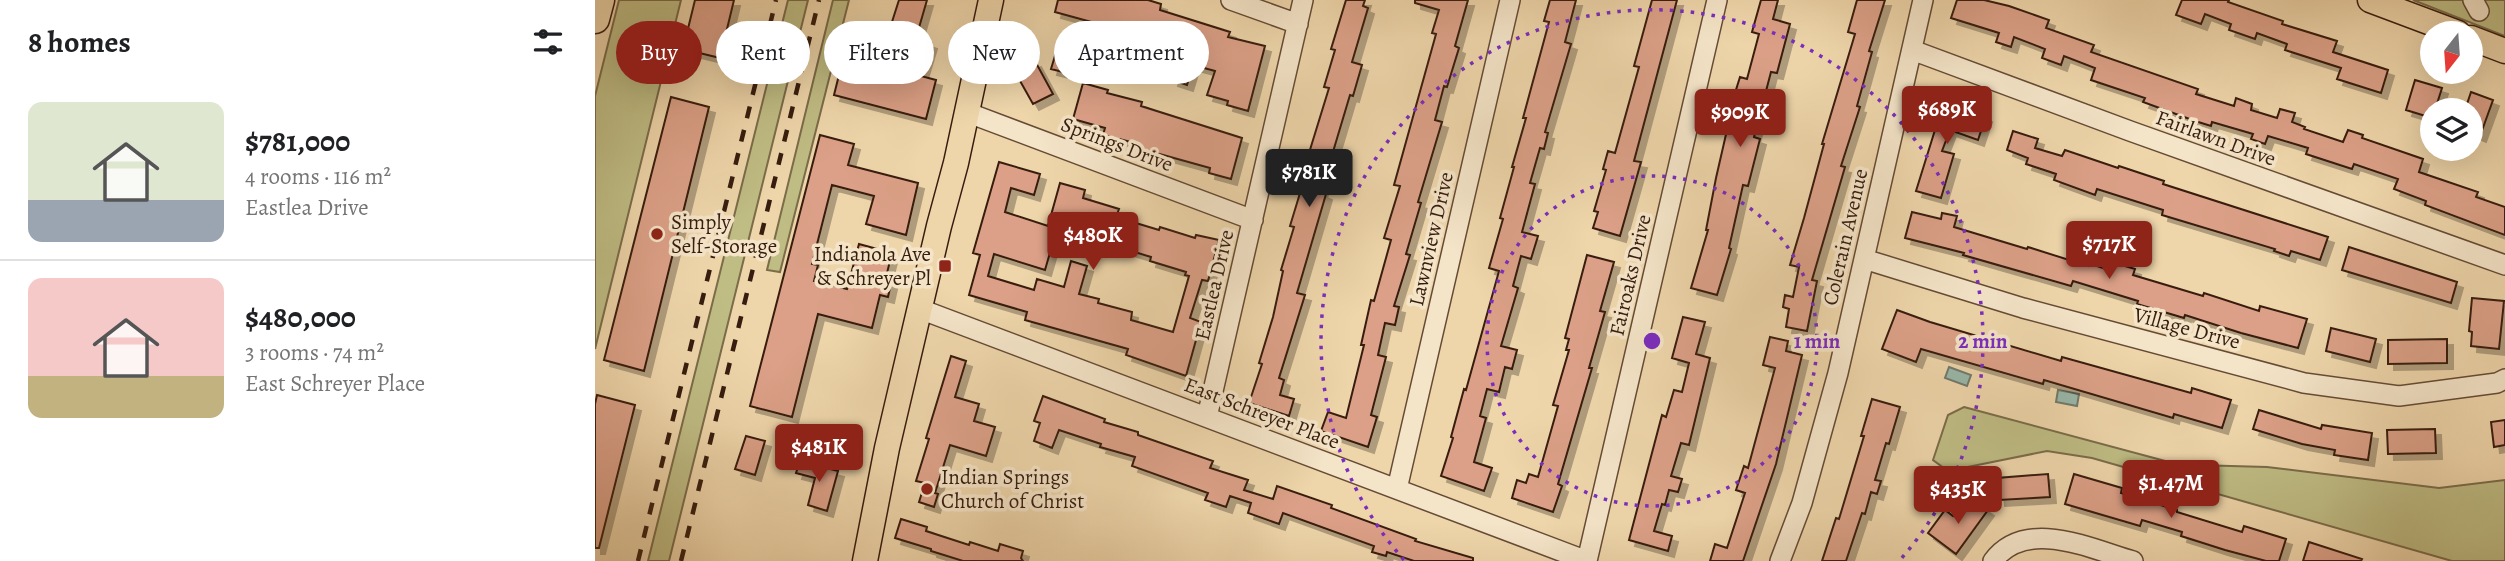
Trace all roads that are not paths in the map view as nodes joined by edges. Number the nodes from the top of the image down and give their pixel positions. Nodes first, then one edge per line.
1 (600, 0) edge
2 (991, 0) edge
3 (1231, 0) edge
4 (1303, 0) edge
5 (1510, 0) edge
6 (1717, 0) edge
7 (1923, 0) edge
8 (2370, 0) edge
9 (595, 19) edge
10 (2426, 21) edge
11 (1298, 24) junction
12 (2483, 43) edge
13 (1912, 50) junction
14 (2505, 51) edge
15 (966, 112) junction
16 (1252, 220) junction
17 (1864, 259) junction
18 (2505, 265) edge
19 (920, 309) junction
20 (2505, 379) edge
21 (1207, 417) junction
22 (1397, 489) junction
23 (865, 561) edge
24 (1587, 561) edge
25 (1780, 561) edge
26 (1993, 561) edge
27 (2133, 561) edge

1 - 9 highway
2 - 15 main road
3 - 11 street
4 - 11 street, Eastlea Drive
5 - 22 street, Lawnview Drive
6 - 24 street, Fairoaks Drive
7 - 13 street, Colerain Avenue
8 - 10 main road
11 - 16 street, Eastlea Drive
12 - 14 main road
13 - 17 street, Colerain Avenue
13 - 18 street, Fairlawn Drive
15 - 16 street, Springs Drive
15 - 19 main road
16 - 21 street, Eastlea Drive
17 - 20 street, Village Drive
17 - 25 street, Colerain Avenue
19 - 21 street, East Schreyer Place
19 - 23 main road
21 - 22 street, East Schreyer Place
22 - 24 street, East Schreyer Place
26 - 27 street

